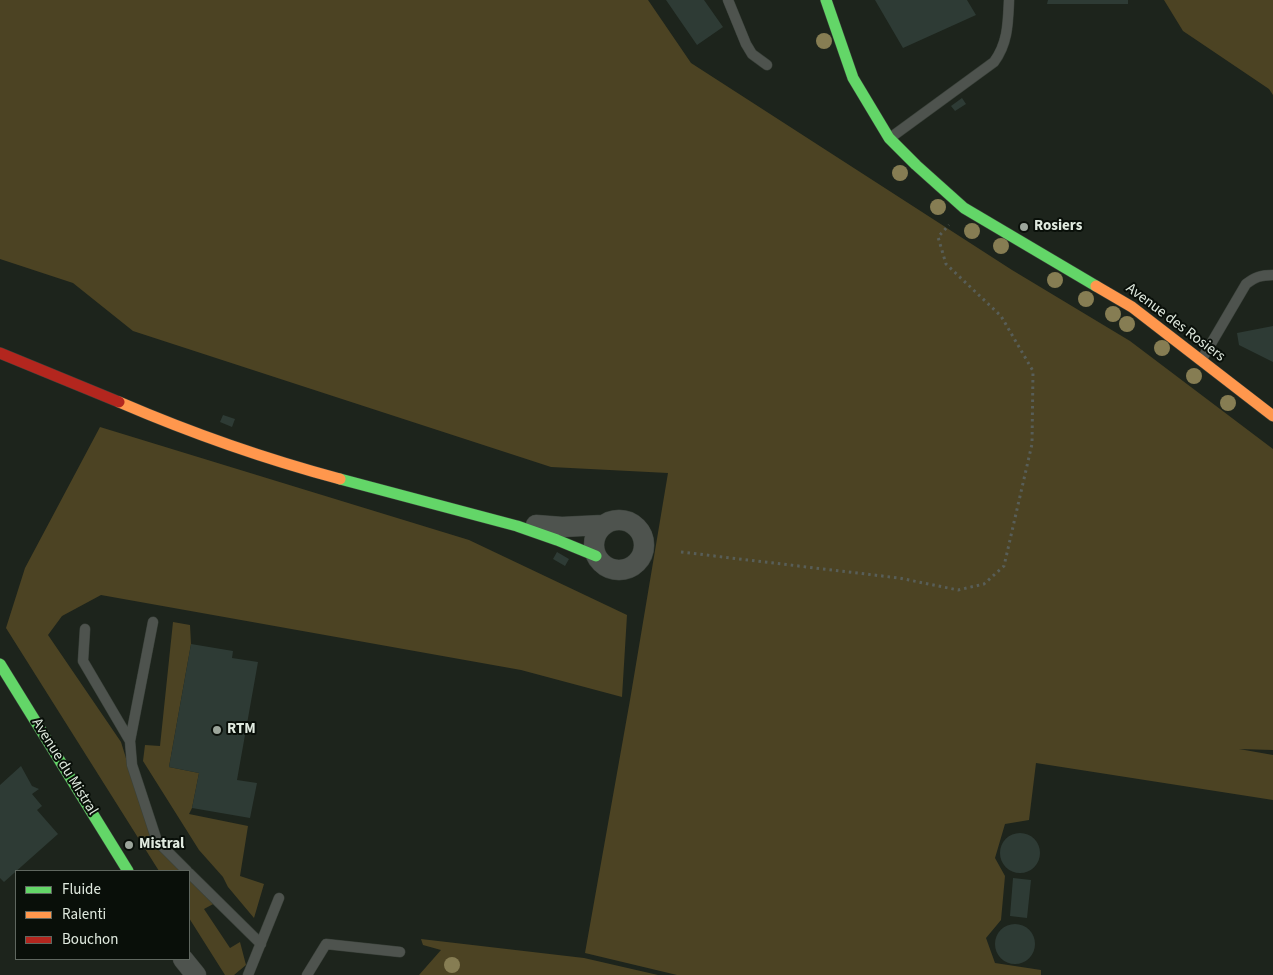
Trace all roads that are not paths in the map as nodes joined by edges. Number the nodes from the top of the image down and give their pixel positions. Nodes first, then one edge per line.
1 (728, 0) edge
2 (826, 0) edge
3 (1009, 0) edge
4 (767, 65) dead end
5 (890, 138) junction
6 (1273, 275) edge
7 (0, 353) edge
8 (1201, 361) junction
9 (1273, 416) edge
10 (503, 521) junction
11 (603, 525) junction
12 (596, 556) junction
13 (153, 622) dead end
14 (85, 629) dead end
15 (0, 664) edge
16 (130, 741) junction
17 (127, 870) edge
18 (186, 870) edge
19 (190, 874) edge
20 (279, 898) dead end
21 (261, 944) junction
22 (400, 952) dead end
23 (184, 960) edge
24 (196, 975) edge
25 (248, 975) edge
26 (307, 975) edge

1 - 4 lane
2 - 5 street, Avenue des Rosiers
3 - 5 lane
5 - 8 street, Avenue des Rosiers
6 - 8 lane
7 - 10 street
8 - 9 street, Avenue des Rosiers
10 - 11 street
10 - 12 street
11 - 12 street
11 - 12 street
13 - 16 lane
14 - 16 lane
15 - 17 street, Avenue du Mistral
16 - 18 lane
19 - 21 lane
20 - 21 lane
21 - 25 lane
22 - 26 lane
23 - 24 street

